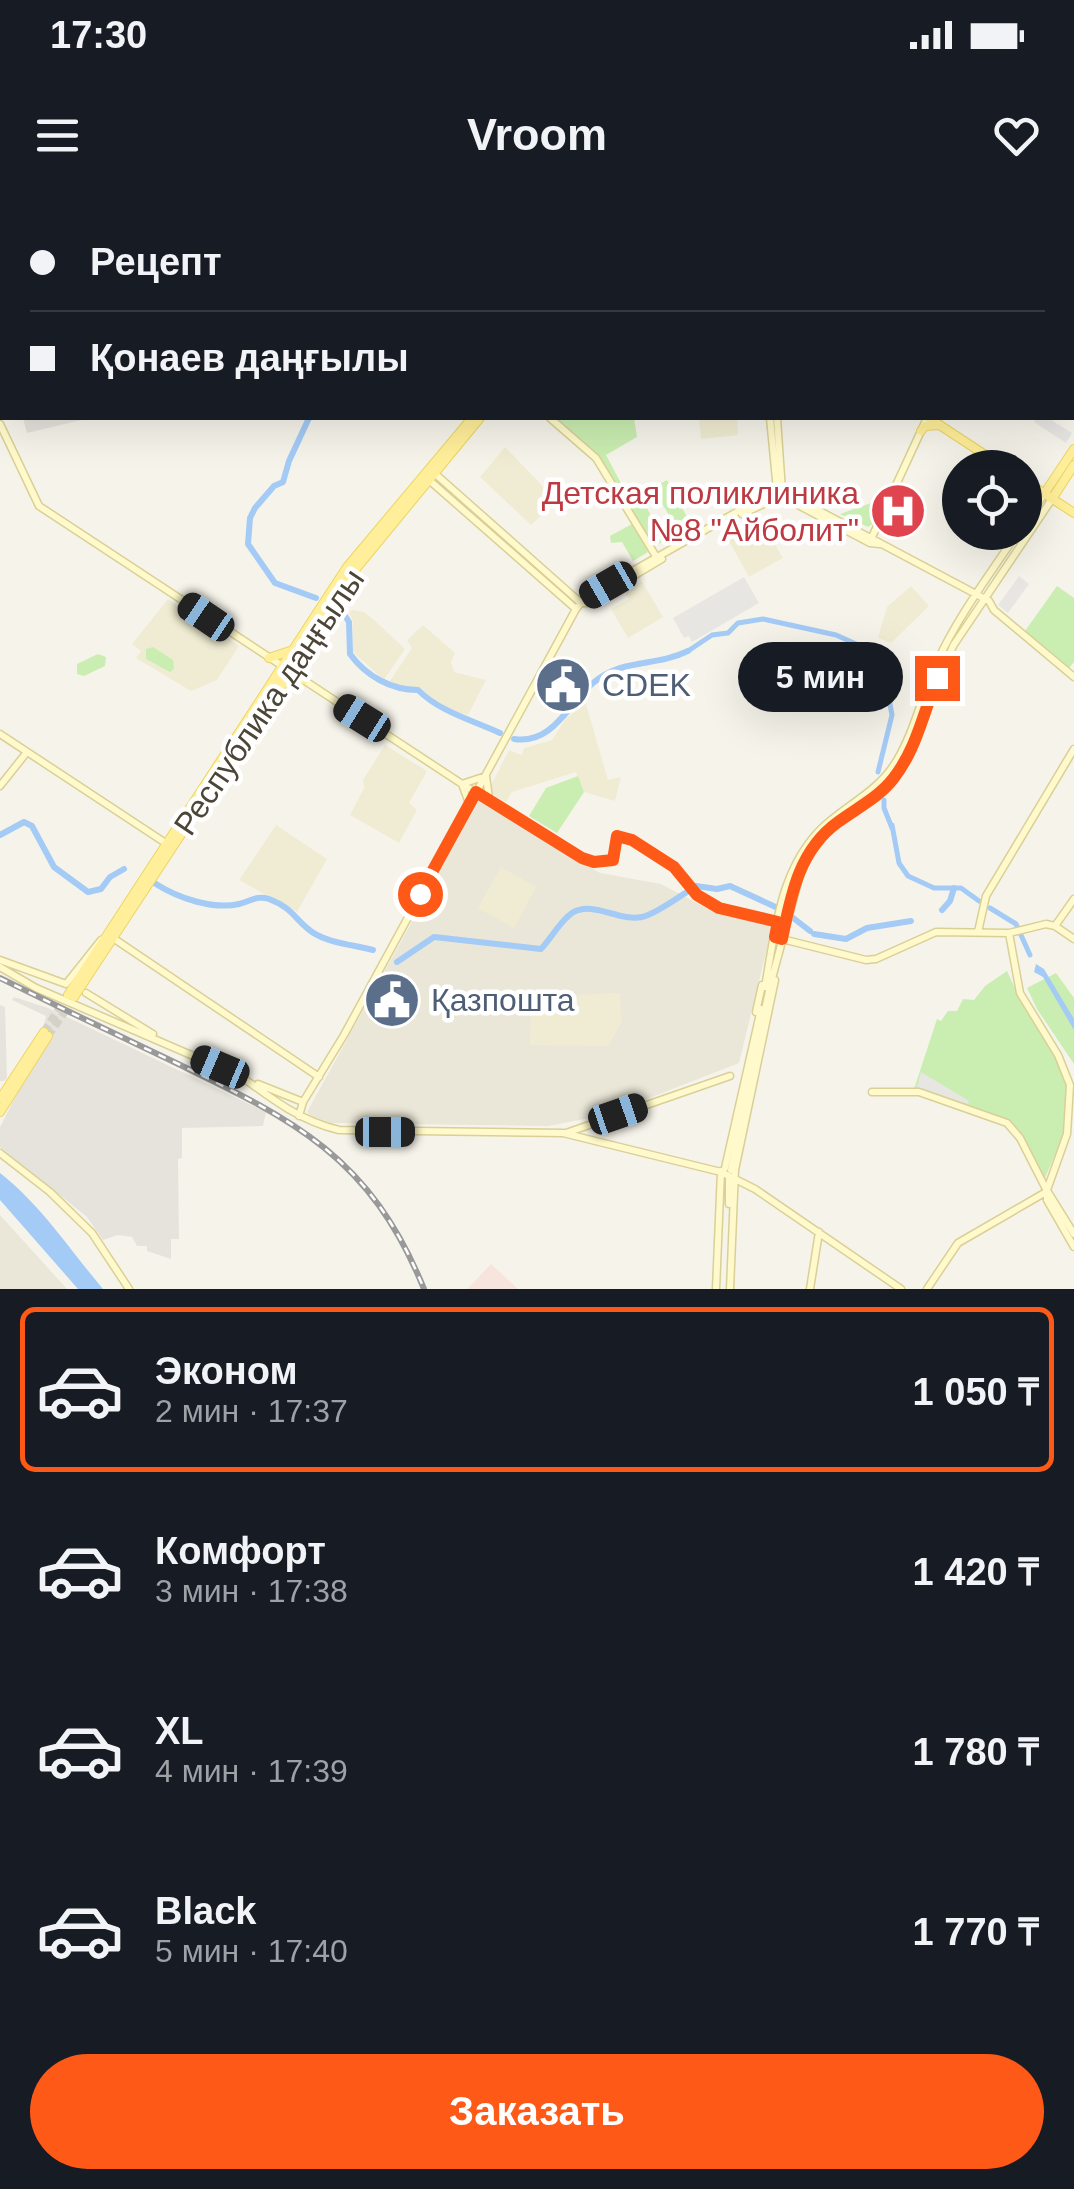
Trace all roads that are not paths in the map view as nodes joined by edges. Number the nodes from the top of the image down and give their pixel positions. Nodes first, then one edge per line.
1 (470, 420) edge
2 (478, 420) edge
3 (552, 420) edge
4 (773, 420) edge
5 (932, 420) edge
6 (932, 420) edge
7 (935, 420) edge
8 (0, 424) edge
9 (921, 431) junction
10 (1074, 449) edge
11 (980, 450) edge
12 (1074, 465) edge
13 (429, 475) junction
14 (1042, 489) edge
15 (779, 493) junction
16 (1053, 495) junction
17 (1042, 506) edge
18 (1074, 511) edge
19 (871, 540) junction
20 (1008, 550) edge
21 (657, 559) junction
22 (988, 585) junction
23 (962, 588) junction
24 (979, 598) junction
25 (579, 606) junction
26 (994, 610) junction
27 (946, 647) junction
28 (297, 650) junction
29 (269, 658) junction
30 (285, 669) junction
31 (1074, 677) edge
32 (304, 680) junction
33 (275, 692) junction
34 (0, 734) edge
35 (918, 737) junction
36 (1074, 749) edge
37 (27, 752) junction
38 (900, 762) junction
39 (486, 776) junction
40 (462, 784) junction
41 (0, 786) edge
42 (476, 792) junction
43 (876, 798) junction
44 (490, 800) junction
45 (470, 804) junction
46 (816, 839) junction
47 (169, 845) junction
48 (805, 848) junction
49 (805, 859) junction
50 (1074, 899) edge
51 (1065, 912) junction
52 (782, 920) junction
53 (1041, 925) junction
54 (1055, 926) junction
55 (978, 932) junction
56 (1065, 932) junction
57 (1011, 933) junction
58 (110, 938) junction
59 (778, 938) junction
60 (1074, 938) edge
61 (802, 944) junction
62 (774, 960) junction
63 (0, 964) edge
64 (62, 984) junction
65 (86, 993) junction
66 (71, 996) tunnel mouth
67 (56, 997) junction
68 (80, 1008) junction
69 (176, 1047) junction
70 (303, 1066) junction
71 (730, 1076) dead end
72 (319, 1077) junction
73 (242, 1078) junction
74 (311, 1090) junction
75 (872, 1092) dead end
76 (0, 1099) edge
77 (291, 1099) junction
78 (303, 1102) junction
79 (284, 1108) junction
80 (0, 1112) edge
81 (299, 1116) junction
82 (563, 1134) junction
83 (0, 1153) edge
84 (727, 1174) junction
85 (1047, 1191) junction
86 (820, 1232) junction
87 (1074, 1234) edge
88 (1074, 1246) edge
89 (129, 1289) edge
90 (723, 1289) edge
91 (810, 1289) edge
92 (901, 1289) edge
93 (927, 1289) edge

1 - 13 main road, Республика даңғылы
2 - 13 main road, Республика даңғылы
3 - 21 main road
4 - 15 main road
5 - 9 main road
6 - 9 main road
7 - 11 main road
8 - 29 main road
9 - 19 main road
10 - 16 main road
12 - 16 main road
13 - 25 main road
13 - 28 main road, Республика даңғылы
14 - 16 main road
15 - 19 main road
15 - 19 main road
15 - 21 main road
16 - 17 main road
16 - 18 main road
16 - 22 main road
19 - 23 main road
20 - 22 main road
21 - 25 main road
22 - 23 main road
22 - 24 main road
22 - 26 main road
23 - 24 main road
24 - 26 main road
24 - 27 main road
24 - 27 main road
25 - 39 main road
26 - 31 main road
27 - 35 main road
27 - 38 main road
27 - 48 main road
28 - 29 main road
28 - 30 main road, Республика даңғылы
28 - 32 main road
29 - 30 main road
30 - 32 main road
30 - 33 main road, Республика даңғылы
30 - 47 main road, Республика даңғылы
32 - 33 main road
32 - 40 main road
33 - 47 main road, Республика даңғылы
34 - 37 main road
35 - 38 main road
35 - 43 main road
36 - 55 main road
37 - 41 main road
37 - 47 main road
38 - 43 main road
38 - 46 main road
39 - 40 main road
39 - 42 main road
39 - 44 main road
40 - 42 main road
40 - 45 main road
42 - 44 main road
42 - 45 main road
43 - 46 main road
43 - 49 main road
44 - 52 main road
45 - 72 main road
46 - 48 main road
46 - 49 main road
47 - 58 main road, Республика даңғылы
48 - 52 main road
49 - 52 main road
50 - 51 main road
51 - 53 main road
51 - 54 main road
51 - 56 main road
52 - 59 main road
52 - 61 main road
53 - 54 main road
53 - 57 main road
54 - 56 main road
55 - 57 main road
55 - 61 main road
56 - 60 main road
57 - 85 main road
58 - 64 main road
58 - 65 main road
58 - 66 main road, Республика даңғылы
58 - 70 main road
59 - 61 main road
59 - 62 main road
61 - 62 main road
62 - 84 main road
62 - 84 main road
63 - 64 main road
63 - 67 main road
64 - 67 main road
65 - 68 main road
65 - 69 main road
67 - 68 main road
68 - 69 main road
69 - 73 main road
70 - 72 main road
70 - 74 main road
71 - 82 main road
72 - 74 main road
73 - 77 main road
73 - 79 main road
74 - 78 main road
75 - 85 main road
76 - 80 main road
77 - 78 main road
77 - 79 main road
78 - 81 main road
79 - 81 main road
81 - 82 main road
82 - 84 main road
83 - 89 main road
84 - 86 main road
84 - 90 main road
84 - 90 main road
85 - 87 main road
85 - 88 main road
85 - 93 main road
86 - 91 main road
86 - 92 main road

